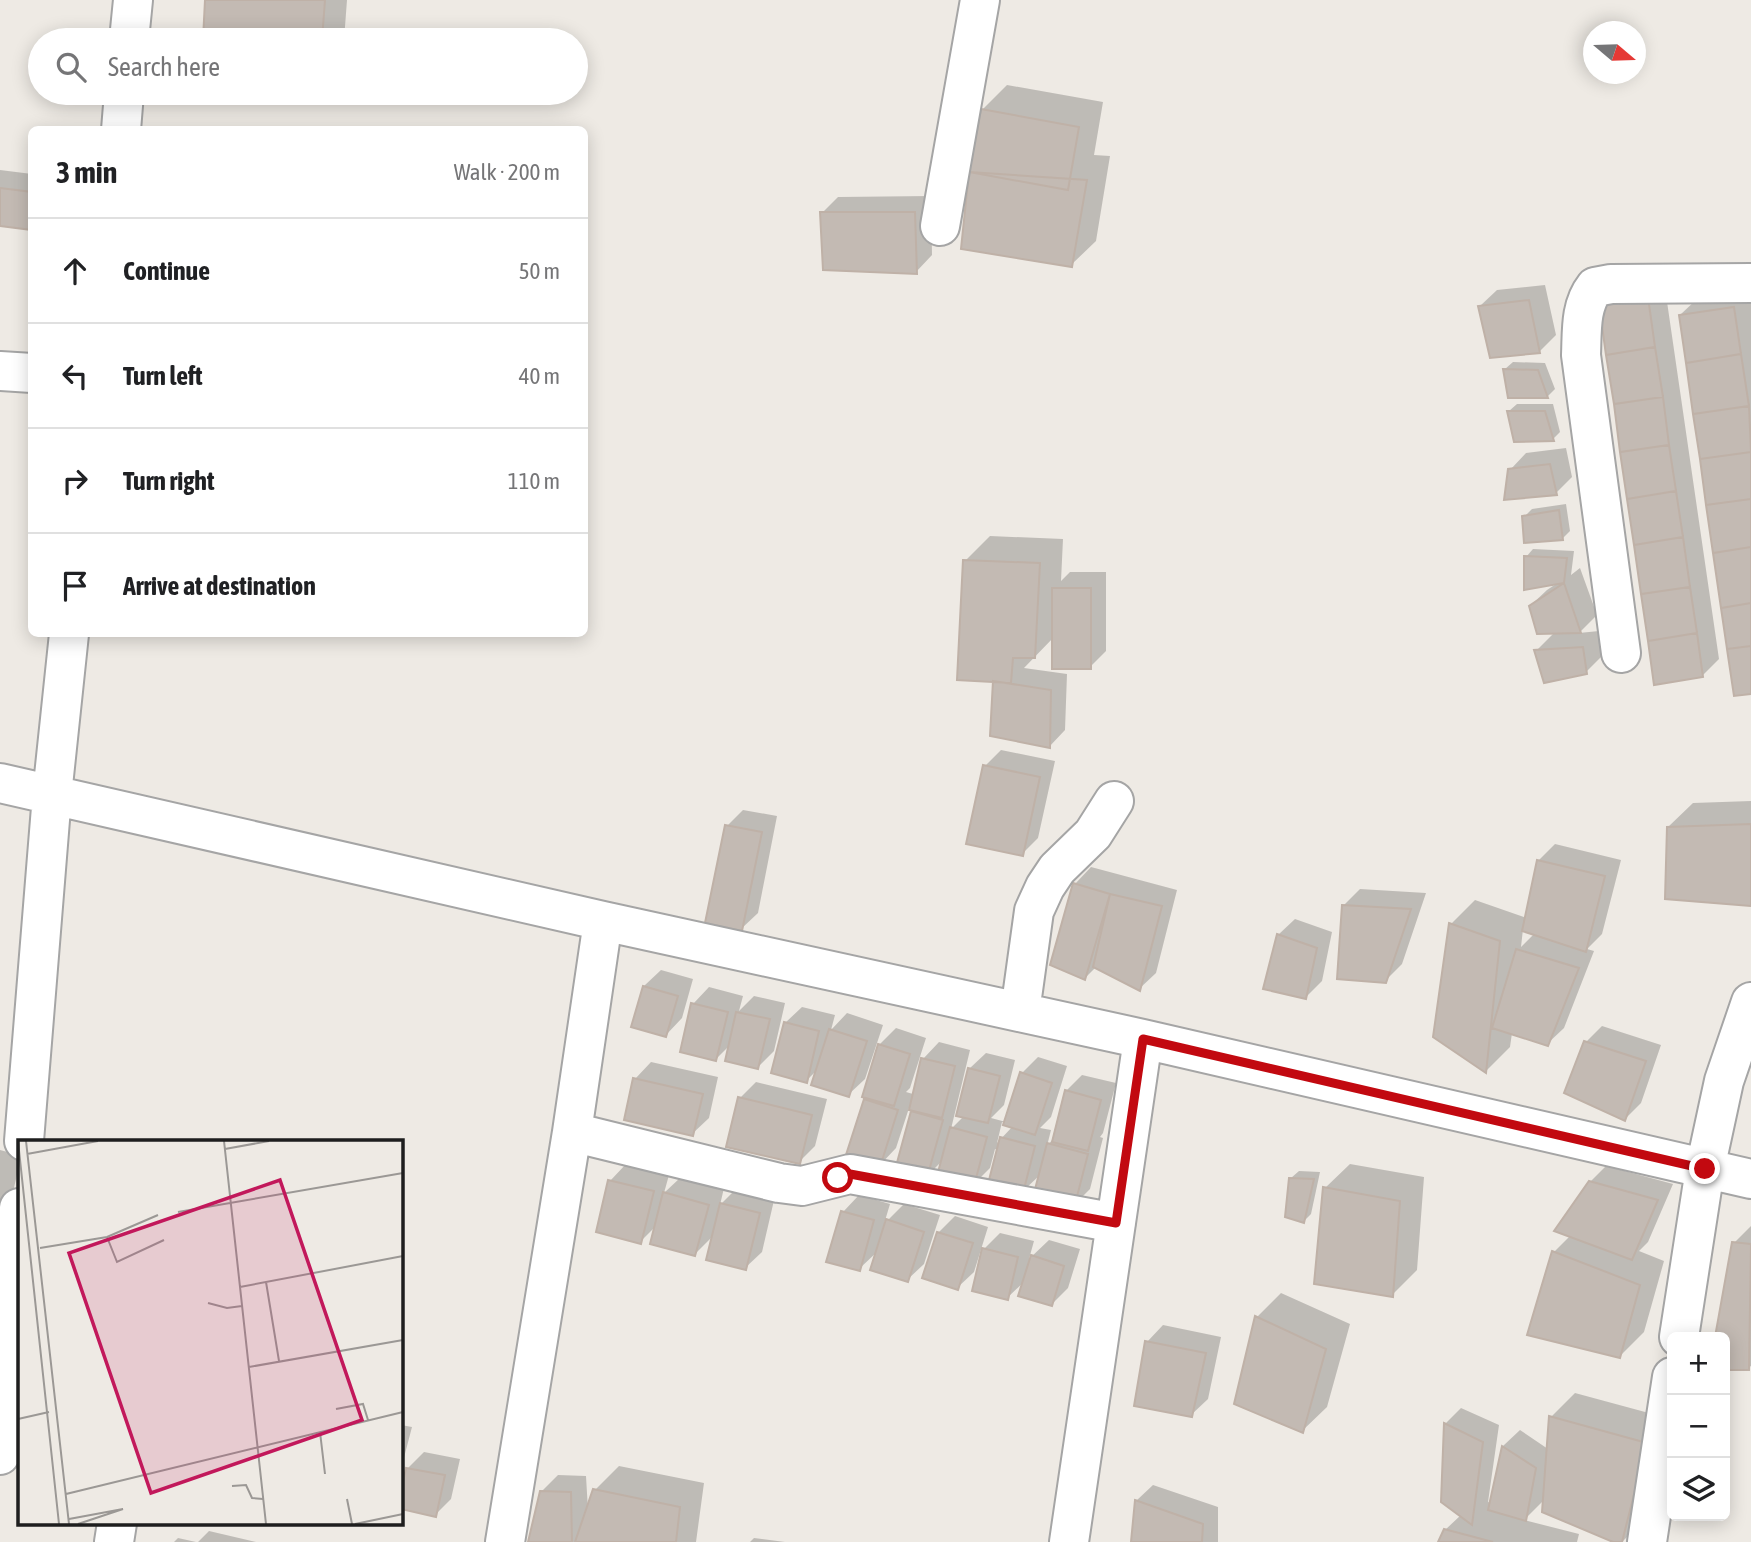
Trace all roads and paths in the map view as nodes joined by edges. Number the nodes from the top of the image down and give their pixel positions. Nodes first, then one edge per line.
1 (133, 0) edge
2 (980, 0) edge
3 (130, 28) edge
4 (123, 105) edge
5 (121, 126) edge
6 (940, 226) dead end
7 (1751, 283) edge
8 (0, 371) edge
9 (28, 373) edge
10 (69, 637) edge
11 (1621, 653) dead end
12 (0, 783) edge
13 (52, 795) junction
14 (1114, 801) dead end
15 (603, 921) junction
16 (1751, 1002) edge
17 (1020, 1012) junction
18 (1143, 1039) junction
19 (572, 1132) junction
20 (24, 1140) edge
21 (1705, 1169) junction
22 (1751, 1179) edge
23 (1116, 1223) junction
24 (12, 1228) edge
25 (1680, 1332) edge
26 (1669, 1395) edge
27 (0, 1455) edge
28 (117, 1524) edge
29 (114, 1542) edge
30 (505, 1542) edge
31 (1069, 1542) edge
32 (1647, 1542) edge

1 - 3 street
2 - 6 street
4 - 5 street
7 - 11 street
8 - 9 street
10 - 13 street
12 - 13 street
13 - 15 street
13 - 20 street
14 - 17 street
15 - 17 street
15 - 19 street
16 - 21 street
17 - 18 street
18 - 21 street
18 - 23 street
19 - 23 street
19 - 30 street
21 - 22 street
21 - 25 street
23 - 31 street
24 - 27 street
26 - 32 street
28 - 29 street

